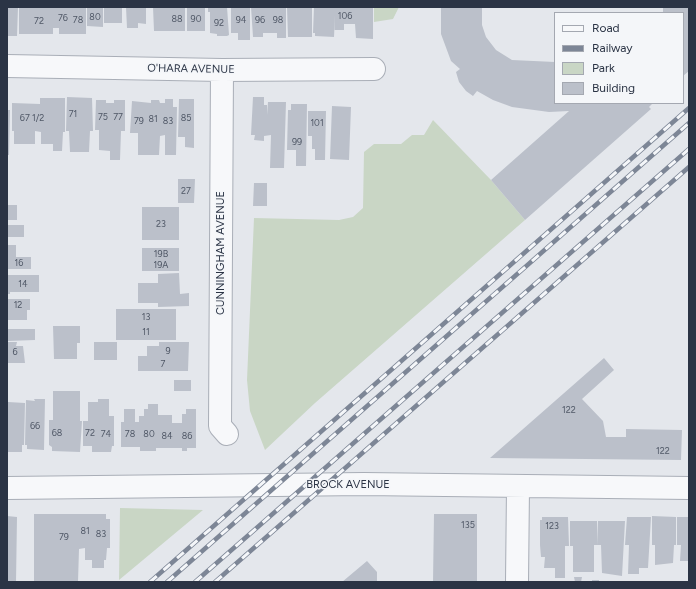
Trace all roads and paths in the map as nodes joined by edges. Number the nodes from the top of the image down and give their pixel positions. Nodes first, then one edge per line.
1 (7, 66) edge
2 (374, 69) dead end
3 (222, 70) junction
4 (227, 434) dead end
5 (518, 487) junction
6 (7, 488) edge
7 (689, 488) edge
8 (517, 582) edge

1 - 3 street, O'HARA AVENUE
2 - 3 street, O'HARA AVENUE
3 - 4 street, CUNNINGHAM AVENUE
5 - 6 street, BROCK AVENUE
5 - 7 street, BROCK AVENUE
5 - 8 street

